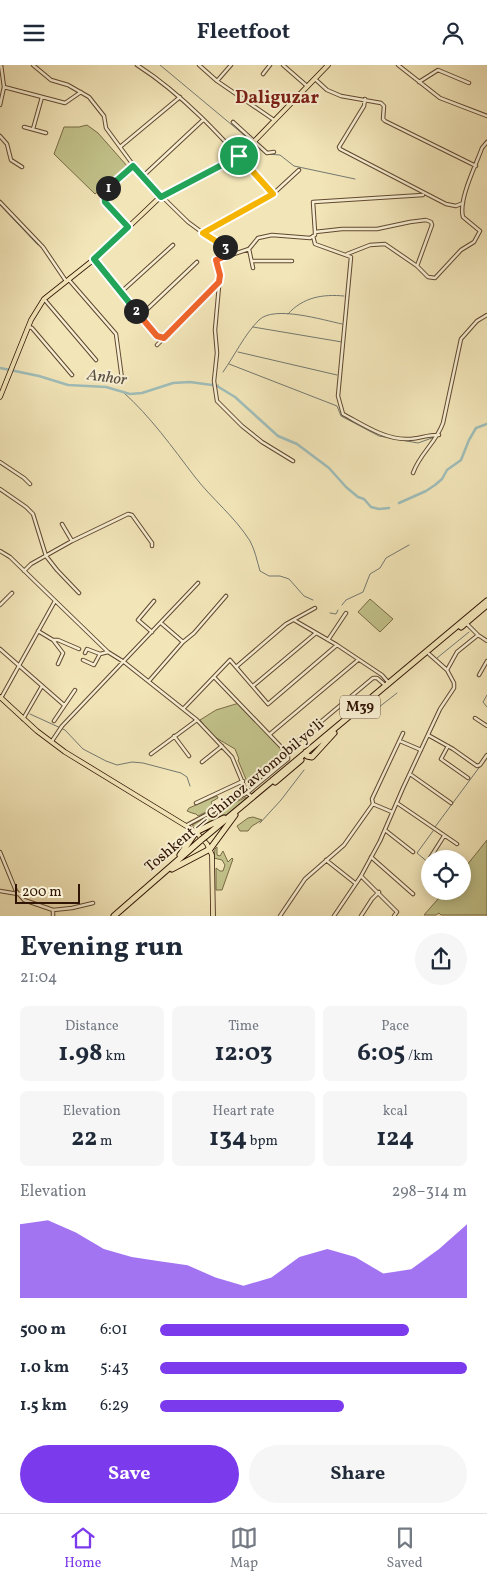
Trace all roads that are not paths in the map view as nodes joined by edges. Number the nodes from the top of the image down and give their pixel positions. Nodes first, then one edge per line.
1 (1, 65) edge
2 (33, 65) edge
3 (137, 65) edge
4 (199, 65) edge
5 (206, 65) edge
6 (231, 65) edge
7 (270, 65) edge
8 (283, 65) edge
9 (398, 65) edge
10 (326, 66) edge
11 (203, 68) junction
12 (263, 74) dead end
13 (314, 78) junction
14 (217, 81) junction
15 (419, 82) junction
16 (469, 83) dead end
17 (307, 86) junction
18 (4, 87) junction
19 (81, 92) junction
20 (42, 97) junction
21 (180, 97) junction
22 (365, 99) junction
23 (0, 105) edge
24 (487, 117) edge
25 (204, 120) junction
26 (274, 120) junction
27 (233, 122) dead end
28 (24, 127) dead end
29 (33, 129) junction
30 (46, 133) dead end
31 (0, 136) edge
32 (487, 142) edge
33 (253, 143) junction
34 (120, 147) junction
35 (274, 151) dead end
36 (239, 156) junction
37 (133, 166) junction
38 (22, 167) dead end
39 (476, 167) junction
40 (299, 170) dead end
41 (142, 177) junction
42 (273, 194) junction
43 (426, 195) junction
44 (161, 197) junction
45 (0, 202) edge
46 (463, 203) junction
47 (128, 227) junction
48 (315, 232) junction
49 (203, 233) junction
50 (313, 236) junction
51 (172, 245) dead end
52 (249, 249) junction
53 (346, 254) junction
54 (228, 255) junction
55 (94, 259) junction
56 (252, 261) junction
57 (292, 261) dead end
58 (197, 262) dead end
59 (417, 266) junction
60 (253, 268) dead end
61 (68, 281) junction
62 (219, 282) junction
63 (120, 293) junction
64 (44, 299) junction
65 (487, 315) edge
66 (140, 316) junction
67 (29, 327) junction
68 (164, 338) junction
69 (157, 345) dead end
70 (96, 360) dead end
71 (72, 375) dead end
72 (122, 379) dead end
73 (0, 397) edge
74 (439, 435) junction
75 (294, 461) dead end
76 (0, 462) edge
77 (413, 473) dead end
78 (30, 484) dead end
79 (0, 489) edge
80 (62, 524) dead end
81 (72, 541) junction
82 (152, 546) dead end
83 (0, 551) edge
84 (46, 556) junction
85 (24, 571) junction
86 (198, 583) dead end
87 (12, 593) dead end
88 (79, 593) dead end
89 (226, 596) dead end
90 (55, 601) junction
91 (154, 601) dead end
92 (487, 601) edge
93 (0, 605) edge
94 (487, 605) edge
95 (315, 608) dead end
96 (346, 613) dead end
97 (294, 620) junction
98 (161, 623) junction
99 (466, 623) junction
100 (38, 631) junction
101 (152, 632) junction
102 (316, 633) junction
103 (478, 635) junction
104 (53, 640) junction
105 (328, 640) junction
106 (487, 641) edge
107 (182, 642) junction
108 (337, 645) junction
109 (0, 649) edge
110 (79, 649) dead end
111 (108, 652) junction
112 (85, 653) dead end
113 (100, 654) junction
114 (429, 654) junction
115 (83, 660) dead end
116 (358, 660) junction
117 (487, 661) edge
118 (124, 662) junction
119 (58, 664) dead end
120 (19, 665) junction
121 (236, 667) junction
122 (447, 670) junction
123 (479, 675) dead end
124 (214, 677) junction
125 (149, 681) junction
126 (387, 684) junction
127 (42, 686) junction
128 (253, 686) junction
129 (75, 690) dead end
130 (0, 698) edge
131 (64, 705) junction
132 (183, 709) junction
133 (475, 718) dead end
134 (23, 719) junction
135 (197, 720) junction
136 (54, 721) dead end
137 (487, 726) edge
138 (403, 733) dead end
139 (270, 734) junction
140 (428, 735) junction
141 (174, 736) junction
142 (400, 741) junction
143 (51, 743) junction
144 (222, 747) junction
145 (448, 747) junction
146 (421, 750) junction
147 (286, 751) junction
148 (309, 752) junction
149 (150, 753) dead end
150 (487, 755) edge
151 (189, 757) dead end
152 (202, 762) dead end
153 (287, 765) junction
154 (410, 774) junction
155 (468, 778) dead end
156 (243, 781) junction
157 (247, 793) junction
158 (253, 797) junction
159 (196, 803) dead end
160 (397, 803) junction
161 (451, 803) dead end
162 (373, 804) junction
163 (392, 813) junction
164 (234, 814) junction
165 (187, 825) junction
166 (385, 830) junction
167 (196, 832) junction
168 (444, 835) junction
169 (457, 844) dead end
170 (211, 850) junction
171 (435, 850) edge
172 (0, 852) edge
173 (414, 852) dead end
174 (371, 856) junction
175 (326, 860) junction
176 (171, 868) junction
177 (361, 876) junction
178 (355, 883) junction
179 (0, 891) edge
180 (379, 892) junction
181 (18, 893) junction
182 (413, 894) dead end
183 (93, 903) dead end
184 (53, 910) junction
185 (53, 915) edge
186 (114, 915) edge
187 (119, 915) edge
188 (213, 915) edge
189 (280, 915) edge
190 (334, 915) edge
191 (361, 915) edge
192 (394, 915) edge

1 - 18 street
2 - 19 street
3 - 21 street
4 - 11 street
5 - 11 street
6 - 14 street
7 - 12 street
8 - 17 street
9 - 15 street
10 - 13 main road
11 - 14 street
13 - 17 main road
13 - 22 street
14 - 26 street
15 - 16 street
15 - 24 street
17 - 26 main road
18 - 20 street
18 - 23 street
19 - 20 street
19 - 34 street
20 - 29 street
21 - 25 street
21 - 34 street
22 - 39 street
22 - 43 street
25 - 36 street
25 - 41 street
26 - 33 main road
27 - 33 street
28 - 29 street
29 - 30 street
31 - 38 street
32 - 39 street
33 - 35 street
33 - 36 main road
34 - 37 street
36 - 42 street
36 - 44 main road
37 - 41 street
37 - 47 street
39 - 46 street
40 - 42 street
41 - 44 street
42 - 49 street
43 - 46 street
43 - 48 street
44 - 47 main road
44 - 49 street
45 - 61 street
46 - 59 street
47 - 55 main road
48 - 50 street
48 - 59 street
49 - 54 street
50 - 52 street
50 - 53 street
51 - 63 street
52 - 54 street
52 - 56 street
53 - 59 street
53 - 74 street
54 - 62 street
55 - 61 main road
55 - 63 street
56 - 57 street
56 - 60 street
58 - 66 street
61 - 64 main road
61 - 72 street
62 - 68 street
62 - 75 street
63 - 66 street
64 - 67 main road
64 - 70 street
65 - 74 street
66 - 68 street
67 - 71 street
67 - 73 main road
68 - 69 street
74 - 77 street
76 - 78 street
79 - 84 street
80 - 81 street
81 - 82 street
81 - 84 street
83 - 85 street
84 - 85 street
84 - 88 street
85 - 90 street
86 - 98 street
87 - 93 street
89 - 107 street
90 - 100 street
90 - 111 street
91 - 101 street
92 - 126 highway, Toshkent — Chinoz avtomobil yoʻli / M39
94 - 99 highway, Toshkent — Chinoz avtomobil yoʻli / M39
95 - 97 street
96 - 105 street
97 - 102 street
97 - 121 street
98 - 101 street
98 - 107 street
99 - 103 street
99 - 114 highway, Toshkent — Chinoz avtomobil yoʻli / M39
100 - 104 street
100 - 120 street
101 - 118 street
102 - 105 street
102 - 128 street
103 - 106 street
103 - 122 street
104 - 110 street
104 - 119 street
105 - 108 street
107 - 125 street
108 - 116 street
108 - 128 street
109 - 120 street
111 - 113 street
111 - 118 street
112 - 113 street
113 - 115 street
114 - 122 street
114 - 148 highway, Toshkent — Chinoz avtomobil yoʻli / M39
116 - 126 street
116 - 139 street
117 - 123 street
118 - 125 street
118 - 143 street
120 - 127 street
120 - 130 street
121 - 124 street
121 - 128 street
122 - 140 street
124 - 132 street
124 - 139 street
125 - 132 street
126 - 147 street
126 - 148 highway, Toshkent — Chinoz avtomobil yoʻli / M39
127 - 131 street
127 - 134 street
129 - 131 street
130 - 134 main road
131 - 136 street
132 - 135 street
133 - 137 street
134 - 143 main road
135 - 141 street
135 - 144 street
138 - 142 street
139 - 147 street
140 - 145 street
140 - 146 street
141 - 149 street
141 - 151 street
142 - 146 street
142 - 162 street
143 - 165 main road
144 - 152 street
144 - 156 street
145 - 150 street
145 - 155 street
146 - 154 street
147 - 153 street
148 - 153 highway, Toshkent — Chinoz avtomobil yoʻli / M39
148 - 164 highway, Toshkent — Chinoz avtomobil yoʻli / M39
153 - 157 street
153 - 158 highway, Toshkent — Chinoz avtomobil yoʻli / M39
154 - 160 street
154 - 161 street
156 - 157 street
156 - 159 street
157 - 158 street
157 - 165 street
158 - 164 highway, Toshkent — Chinoz avtomobil yoʻli / M39
160 - 163 street
160 - 168 street
162 - 163 street
162 - 175 street
163 - 166 street
164 - 167 highway
164 - 170 highway
164 - 176 highway, Toshkent — Chinoz avtomobil yoʻli / M39
165 - 167 main road
166 - 173 street
166 - 174 street
167 - 170 main road
167 - 176 highway
168 - 169 street
168 - 171 street
170 - 176 highway
170 - 188 main road
172 - 181 street
174 - 177 street
174 - 182 street
175 - 178 street
175 - 189 street
176 - 186 highway, Toshkent — Chinoz avtomobil yoʻli / M39
176 - 187 highway, Toshkent — Chinoz avtomobil yoʻli / M39
177 - 178 street
177 - 180 street
178 - 190 street
179 - 181 street
180 - 191 street
180 - 192 street
181 - 184 street
183 - 184 street
184 - 185 street

